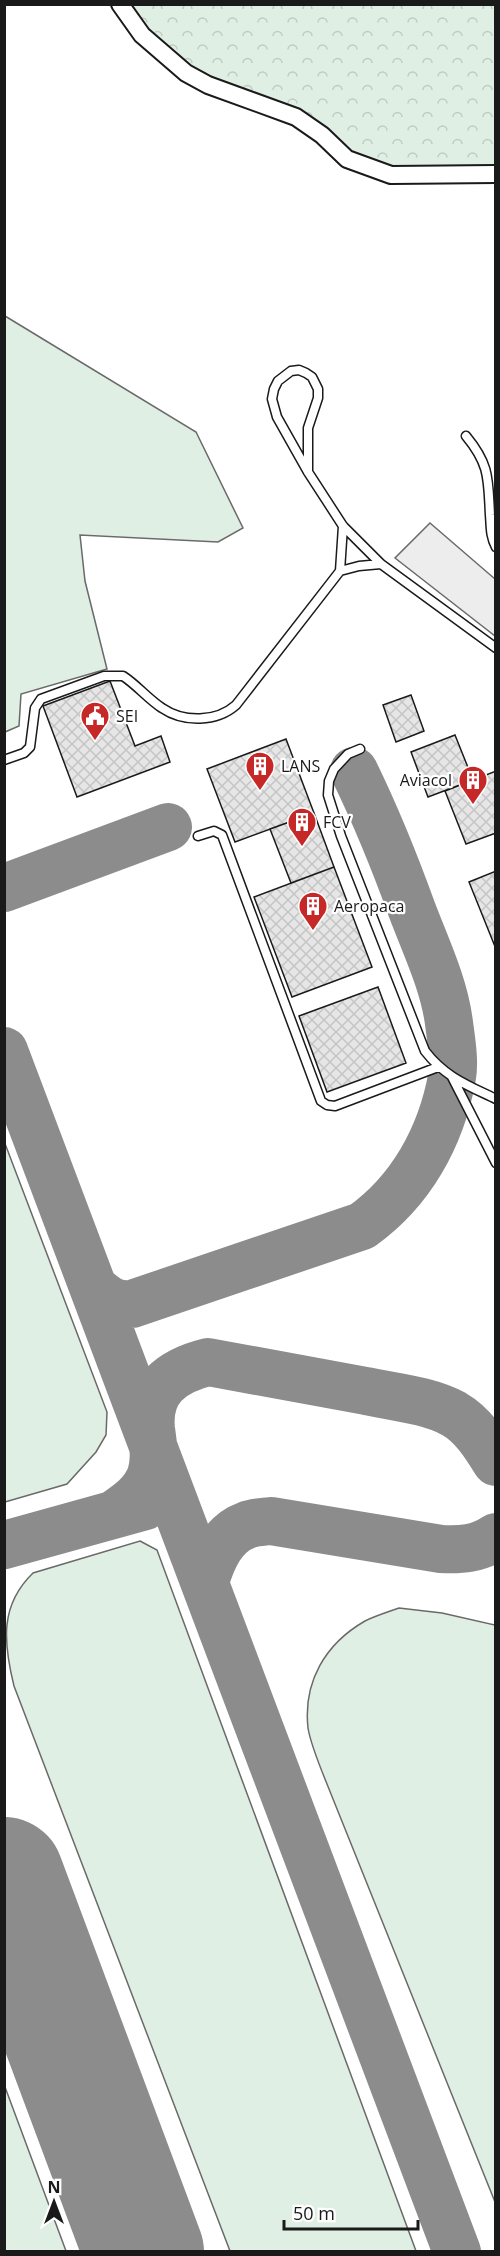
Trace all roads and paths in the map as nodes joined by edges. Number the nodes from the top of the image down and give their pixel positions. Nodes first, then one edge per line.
1 (120, 4) edge
2 (495, 174) edge
3 (466, 436) dead end
4 (308, 472) junction
5 (343, 526) junction
6 (495, 547) edge
7 (381, 564) junction
8 (340, 571) junction
9 (495, 648) edge
10 (360, 749) dead end
11 (4, 760) edge
12 (198, 837) dead end
13 (438, 1067) junction
14 (452, 1077) junction
15 (495, 1099) edge
16 (495, 1163) edge

1 - 2 street
3 - 6 lane
4 - 4 lane
4 - 5 lane
5 - 7 lane
5 - 8 lane
7 - 8 lane
7 - 9 lane
8 - 11 lane
10 - 13 lane
12 - 13 lane
13 - 14 lane
14 - 15 lane
14 - 16 lane

